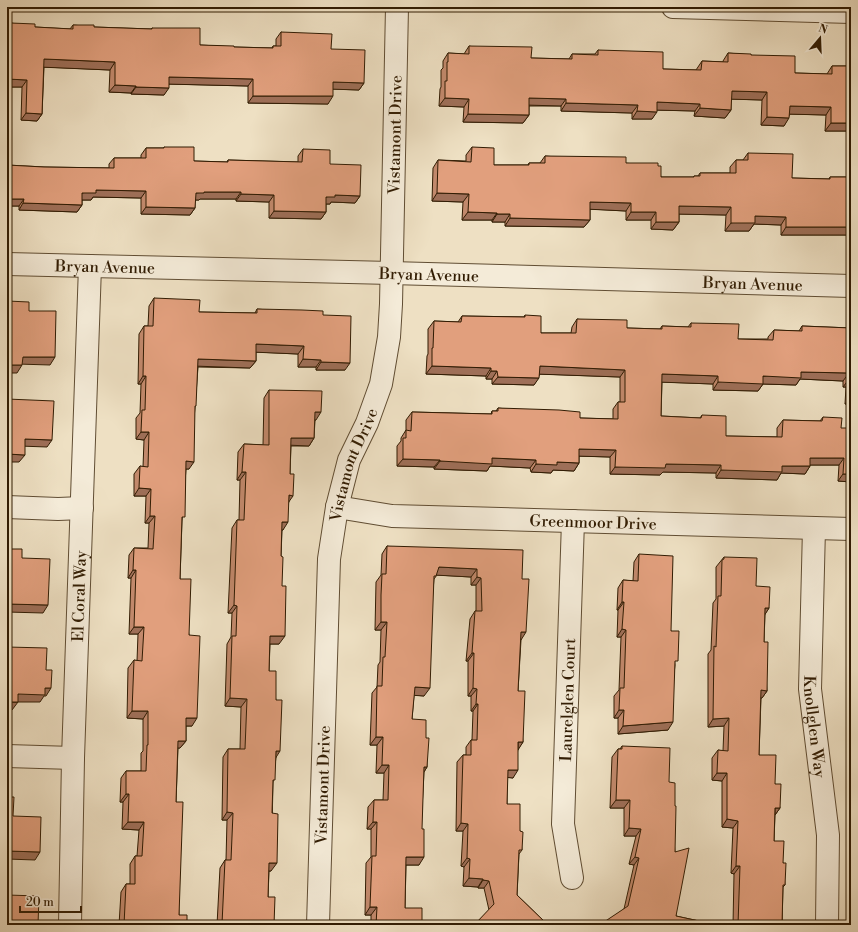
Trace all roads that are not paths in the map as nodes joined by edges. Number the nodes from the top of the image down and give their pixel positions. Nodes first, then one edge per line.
1 (397, 7) edge
2 (673, 7) edge
3 (851, 12) edge
4 (7, 264) edge
5 (90, 266) junction
6 (391, 273) junction
7 (851, 286) edge
8 (7, 507) edge
9 (337, 507) junction
10 (82, 508) junction
11 (573, 521) junction
12 (814, 528) junction
13 (851, 529) edge
14 (7, 756) edge
15 (73, 758) junction
16 (572, 878) dead end
17 (70, 925) edge
18 (318, 925) edge
19 (827, 925) edge

1 - 6 street, Vistamont Drive
2 - 3 street
4 - 5 street, Bryan Avenue
5 - 6 street, Bryan Avenue
5 - 10 street, El Coral Way
6 - 7 street, Bryan Avenue
6 - 9 street, Vistamont Drive
8 - 10 street
9 - 11 street, Greenmoor Drive
9 - 18 street, Vistamont Drive
10 - 15 street, El Coral Way
11 - 12 street, Greenmoor Drive
11 - 16 street, Laurelglen Court
12 - 13 street, Greenmoor Drive
12 - 19 street, Knollglen Way
14 - 15 street
15 - 17 street, El Coral Way

